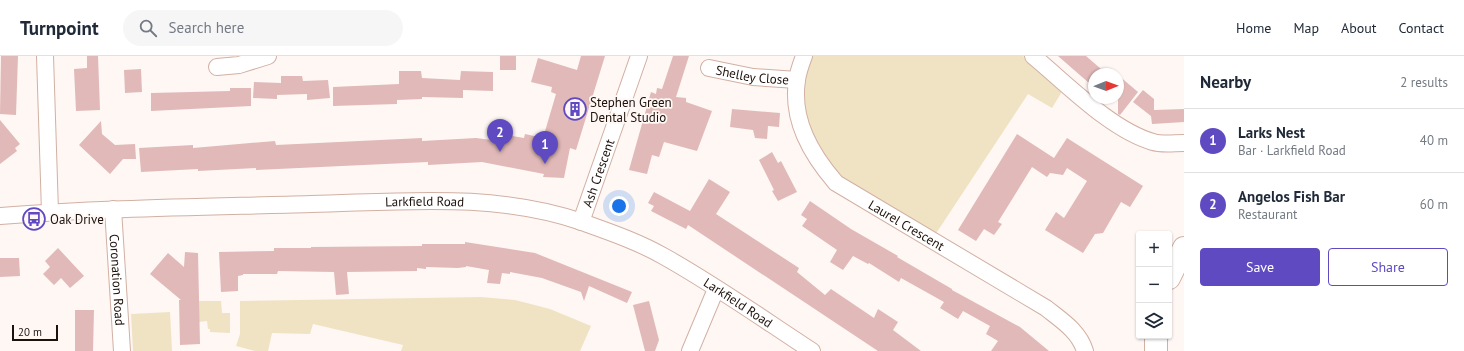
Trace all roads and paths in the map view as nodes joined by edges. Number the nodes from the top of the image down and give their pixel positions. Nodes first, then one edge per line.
1 (45, 56) edge
2 (268, 56) edge
3 (639, 56) edge
4 (804, 56) edge
5 (1033, 56) edge
6 (217, 67) dead end
7 (709, 68) dead end
8 (796, 80) junction
9 (1184, 143) edge
10 (113, 209) junction
11 (50, 212) junction
12 (0, 216) edge
13 (581, 222) junction
14 (1184, 248) edge
15 (1172, 272) edge
16 (716, 289) junction
17 (1156, 339) edge
18 (122, 351) edge
19 (690, 351) edge
20 (812, 351) edge
21 (1085, 351) edge
22 (1156, 351) edge

1 - 11 street
2 - 6 street
3 - 13 street, Ash Crescent
4 - 8 street, Laurel Crescent
5 - 9 street
7 - 8 street, Shelley Close
8 - 21 street, Laurel Crescent
10 - 11 street, Larkfield Road
10 - 13 street, Larkfield Road
10 - 18 street, Coronation Road
11 - 12 street, Larkfield Road
13 - 16 street, Larkfield Road
14 - 15 main road
16 - 19 street
16 - 20 street, Larkfield Road
17 - 22 main road

